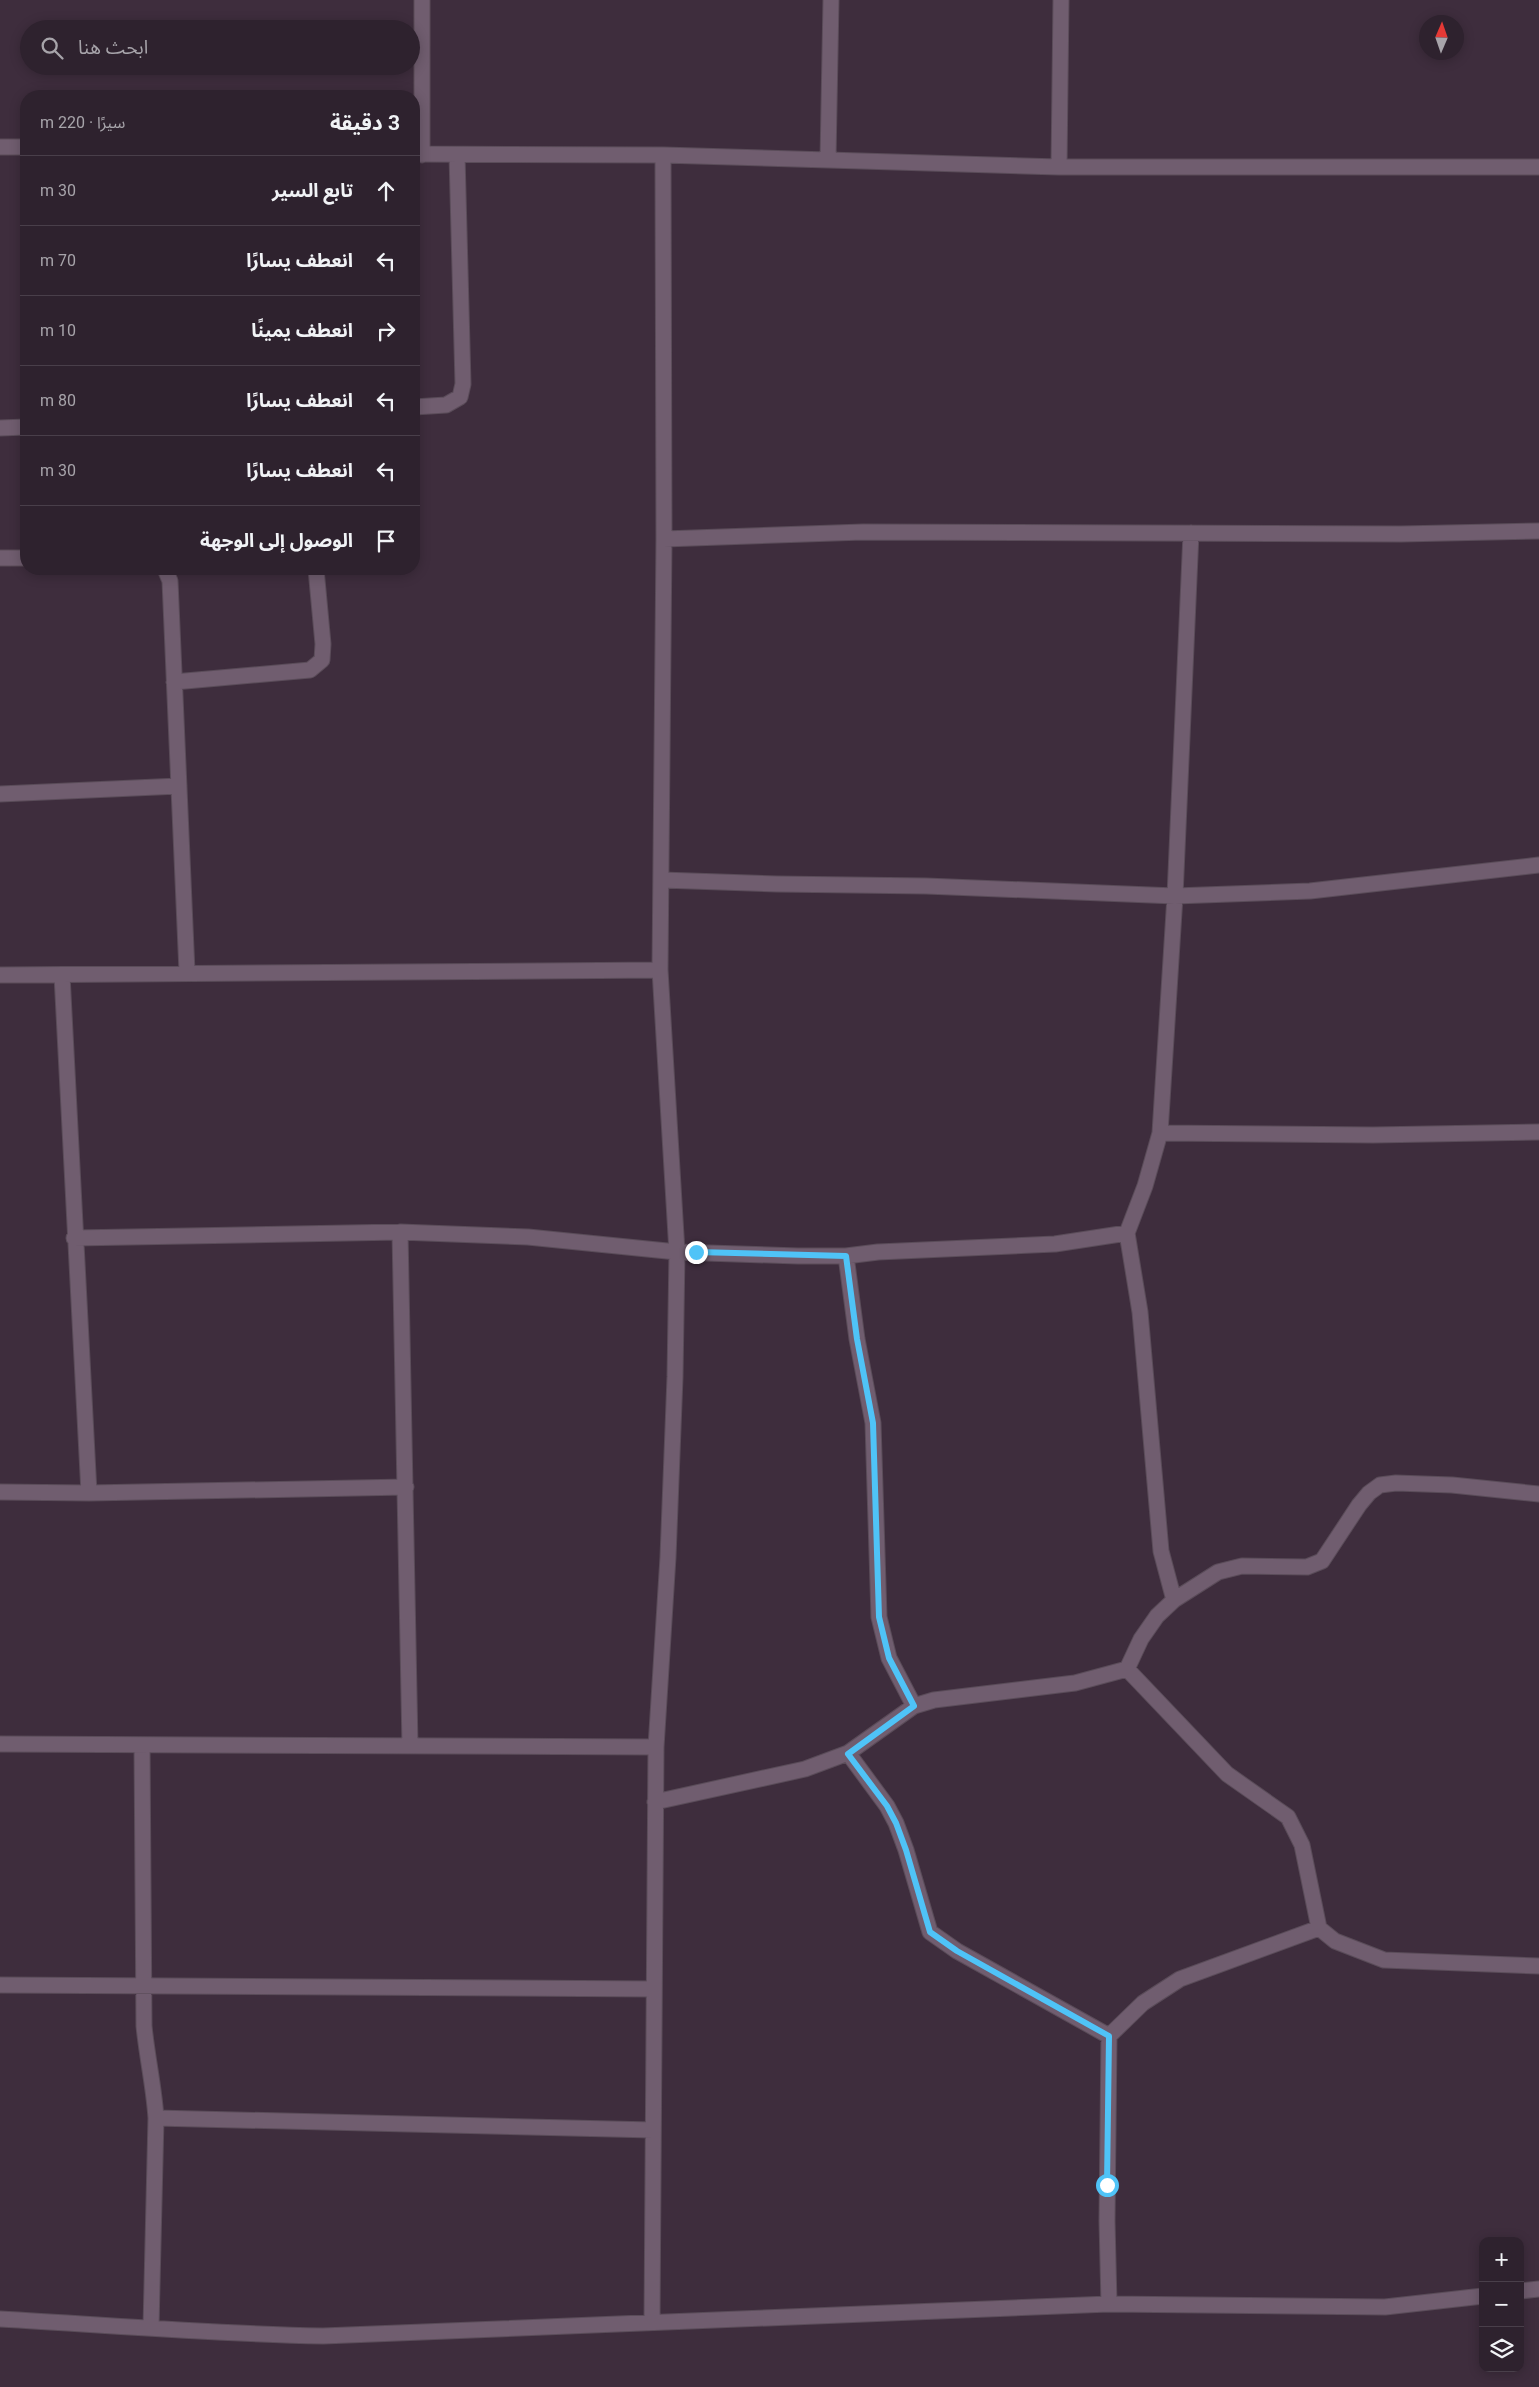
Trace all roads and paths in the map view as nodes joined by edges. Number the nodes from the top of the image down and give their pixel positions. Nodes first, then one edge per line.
1 (422, 0) edge
2 (831, 0) edge
3 (1061, 0) edge
4 (420, 90) edge
5 (0, 147) edge
6 (20, 148) edge
7 (420, 155) edge
8 (457, 155) junction
9 (663, 155) junction
10 (828, 159) junction
11 (1059, 167) junction
12 (1539, 167) edge
13 (420, 407) edge
14 (20, 427) edge
15 (0, 428) edge
16 (1539, 531) edge
17 (1191, 533) junction
18 (664, 539) junction
19 (0, 558) edge
20 (20, 558) edge
21 (168, 575) edge
22 (317, 575) edge
23 (174, 682) junction
24 (179, 786) junction
25 (0, 794) edge
26 (1539, 865) edge
27 (662, 880) junction
28 (1175, 896) junction
29 (660, 970) junction
30 (187, 972) junction
31 (0, 975) edge
32 (62, 975) junction
33 (1539, 1132) edge
34 (1160, 1133) junction
35 (400, 1232) junction
36 (1127, 1233) junction
37 (74, 1238) junction
38 (677, 1252) junction
39 (846, 1256) junction
40 (406, 1487) junction
41 (0, 1492) edge
42 (89, 1493) junction
43 (1539, 1494) edge
44 (1174, 1600) junction
45 (1127, 1668) junction
46 (914, 1706) junction
47 (0, 1744) edge
48 (142, 1745) junction
49 (410, 1746) junction
50 (656, 1747) junction
51 (848, 1754) junction
52 (655, 1802) junction
53 (1319, 1928) junction
54 (1539, 1966) edge
55 (0, 1985) edge
56 (144, 1987) junction
57 (654, 1989) junction
58 (1109, 2036) junction
59 (156, 2118) junction
60 (653, 2130) junction
61 (1539, 2289) edge
62 (1524, 2291) edge
63 (1479, 2296) edge
64 (1109, 2304) junction
65 (0, 2319) edge
66 (652, 2322) junction
67 (151, 2327) junction

1 - 4 street
2 - 10 street
3 - 11 street
5 - 6 street
7 - 8 street
8 - 9 street
8 - 13 street
9 - 10 street
9 - 18 street
10 - 11 street
11 - 12 street
14 - 15 street
16 - 17 street
17 - 18 street
17 - 28 street
18 - 27 street
19 - 20 street
21 - 23 street
22 - 23 street
23 - 24 street
24 - 25 street
24 - 30 street
26 - 28 street
27 - 28 street
27 - 29 street
28 - 34 street
29 - 30 street
29 - 38 street
30 - 32 street
31 - 32 street
32 - 37 street
33 - 34 street
34 - 36 street
35 - 37 street
35 - 38 street
35 - 40 street
36 - 39 street
36 - 44 street
37 - 42 street
38 - 39 street
38 - 50 street
39 - 46 street
40 - 42 street
40 - 49 street
41 - 42 street
43 - 44 street
44 - 45 street
45 - 46 street
45 - 53 street
46 - 51 street
47 - 48 street
48 - 49 street
48 - 56 street
49 - 50 street
50 - 52 street
51 - 52 street
51 - 58 street
52 - 57 street
53 - 54 street
53 - 58 street
55 - 56 street
56 - 57 street
56 - 59 street
57 - 60 street
58 - 64 street
59 - 60 street
59 - 67 street
60 - 66 street
61 - 62 street
63 - 64 street
64 - 66 street
65 - 67 street
66 - 67 street

